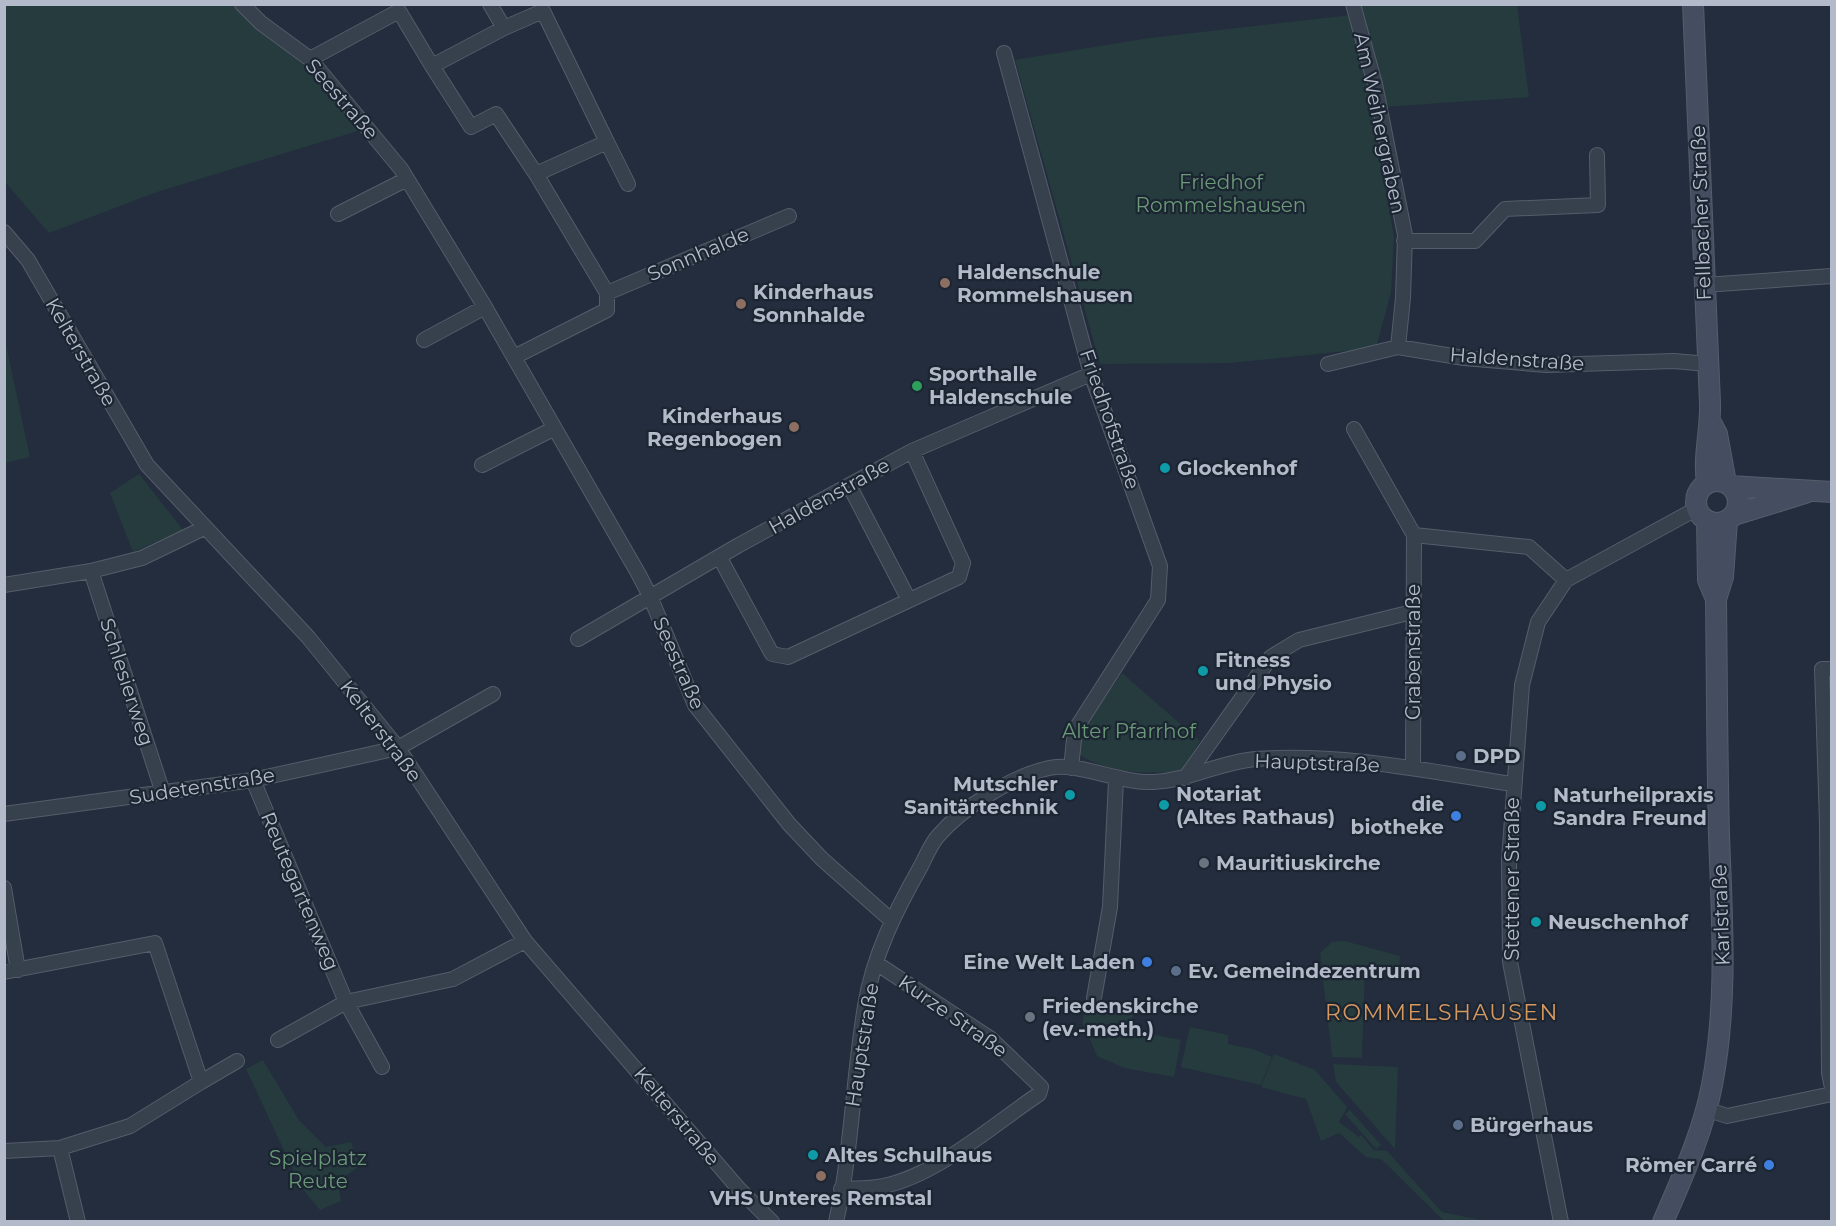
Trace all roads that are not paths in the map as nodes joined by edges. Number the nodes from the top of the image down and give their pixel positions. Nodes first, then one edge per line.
1 (242, 4) edge
2 (490, 4) edge
3 (1353, 4) edge
4 (1693, 4) edge
5 (399, 8) edge
6 (541, 8) edge
7 (504, 28) junction
8 (1004, 53) dead end
9 (310, 59) junction
10 (432, 66) junction
11 (607, 142) junction
12 (1598, 155) dead end
13 (536, 174) junction
14 (407, 179) junction
15 (628, 184) dead end
16 (338, 214) dead end
17 (789, 216) dead end
18 (4, 232) edge
19 (1404, 242) junction
20 (1832, 276) edge
21 (1704, 285) junction
22 (607, 293) junction
23 (485, 307) junction
24 (424, 339) dead end
25 (1398, 346) junction
26 (514, 357) junction
27 (1328, 364) dead end
28 (1708, 364) junction
29 (1091, 374) junction
30 (553, 429) junction
31 (1354, 429) dead end
32 (912, 451) junction
33 (482, 465) dead end
34 (1722, 484) junction
35 (849, 485) junction
36 (1808, 492) junction
37 (1832, 492) edge
38 (1702, 515) junction
39 (1731, 518) junction
40 (204, 528) junction
41 (1414, 535) junction
42 (720, 558) junction
43 (91, 571) junction
44 (1566, 580) junction
45 (4, 585) edge
46 (650, 596) junction
47 (1716, 599) junction
48 (909, 600) junction
49 (1412, 612) junction
50 (578, 639) dead end
51 (1827, 669) edge
52 (493, 694) dead end
53 (398, 748) junction
54 (1071, 768) junction
55 (1413, 768) junction
56 (1184, 779) junction
57 (253, 780) junction
58 (1116, 780) junction
59 (1512, 784) junction
60 (163, 793) junction
61 (4, 814) edge
62 (1829, 823) edge
63 (4, 888) edge
64 (892, 921) junction
65 (525, 941) junction
66 (876, 963) junction
67 (11, 971) edge
68 (1829, 978) edge
69 (1094, 998) dead end
70 (346, 1002) junction
71 (278, 1040) dead end
72 (237, 1061) dead end
73 (382, 1067) dead end
74 (201, 1082) junction
75 (1832, 1088) edge
76 (1832, 1094) edge
77 (1706, 1108) junction
78 (60, 1148) junction
79 (4, 1151) edge
80 (841, 1190) junction
81 (78, 1221) edge
82 (770, 1221) edge
83 (836, 1221) edge
84 (1561, 1221) edge
85 (1663, 1221) edge

1 - 9 street, Seestraße
2 - 7 street
3 - 19 street, Am Weihergraben
4 - 21 main road, Fellbacher Straße
5 - 9 street
5 - 10 street
6 - 7 street
6 - 11 street
7 - 10 street
8 - 29 street, Friedhofstraße
9 - 14 street, Seestraße
10 - 13 street
11 - 13 street
11 - 15 street
12 - 19 street, Am Weihergraben
13 - 22 street
14 - 16 street
14 - 23 street, Seestraße
17 - 22 street, Sonnhalde
18 - 40 street, Kelterstraße
19 - 25 street, Am Weihergraben
20 - 21 street
21 - 28 main road, Fellbacher Straße
22 - 26 street
23 - 24 street
23 - 26 street, Seestraße
25 - 27 street, Haldenstraße
25 - 28 street, Haldenstraße
26 - 30 street, Seestraße
28 - 34 main road, Fellbacher Straße
29 - 32 street, Haldenstraße
29 - 54 street, Friedhofstraße
30 - 33 street
30 - 46 street, Seestraße
31 - 41 street
32 - 35 street, Haldenstraße
32 - 48 street
34 - 36 main road
34 - 38 main road
34 - 39 main road
35 - 42 street, Haldenstraße
35 - 48 street
36 - 37 main road
36 - 39 main road
38 - 39 main road
38 - 44 street
38 - 47 main road, Karlstraße
39 - 47 main road, Karlstraße
40 - 43 street
40 - 53 street, Kelterstraße
41 - 44 street
41 - 49 street, Grabenstraße
42 - 46 street, Haldenstraße
42 - 48 street
43 - 45 street
43 - 60 street, Schlesierweg
44 - 59 street, Stettener Straße
46 - 50 street, Haldenstraße
46 - 64 street, Seestraße
47 - 77 main road, Karlstraße
49 - 55 street, Grabenstraße
49 - 56 street
51 - 62 street
52 - 53 street
53 - 57 street, Sudetenstraße
53 - 65 street, Kelterstraße
54 - 58 street, Hauptstraße
54 - 64 street, Hauptstraße
55 - 56 street, Hauptstraße
55 - 59 street, Hauptstraße
56 - 58 street, Hauptstraße
57 - 60 street, Sudetenstraße
57 - 70 street, Reutegartenweg
58 - 69 street
59 - 84 street, Stettener Straße
60 - 61 street, Sudetenstraße
62 - 68 street
63 - 67 street
64 - 66 street, Hauptstraße
65 - 70 street
65 - 82 street, Kelterstraße
66 - 80 street, Hauptstraße
66 - 80 street, Kurze Straße
67 - 74 street
68 - 75 street
70 - 71 street
70 - 73 street, Reutegartenweg
72 - 74 street
74 - 78 street
76 - 77 street
77 - 85 main road, Karlstraße
78 - 79 street
78 - 81 street
80 - 83 street, Hauptstraße

